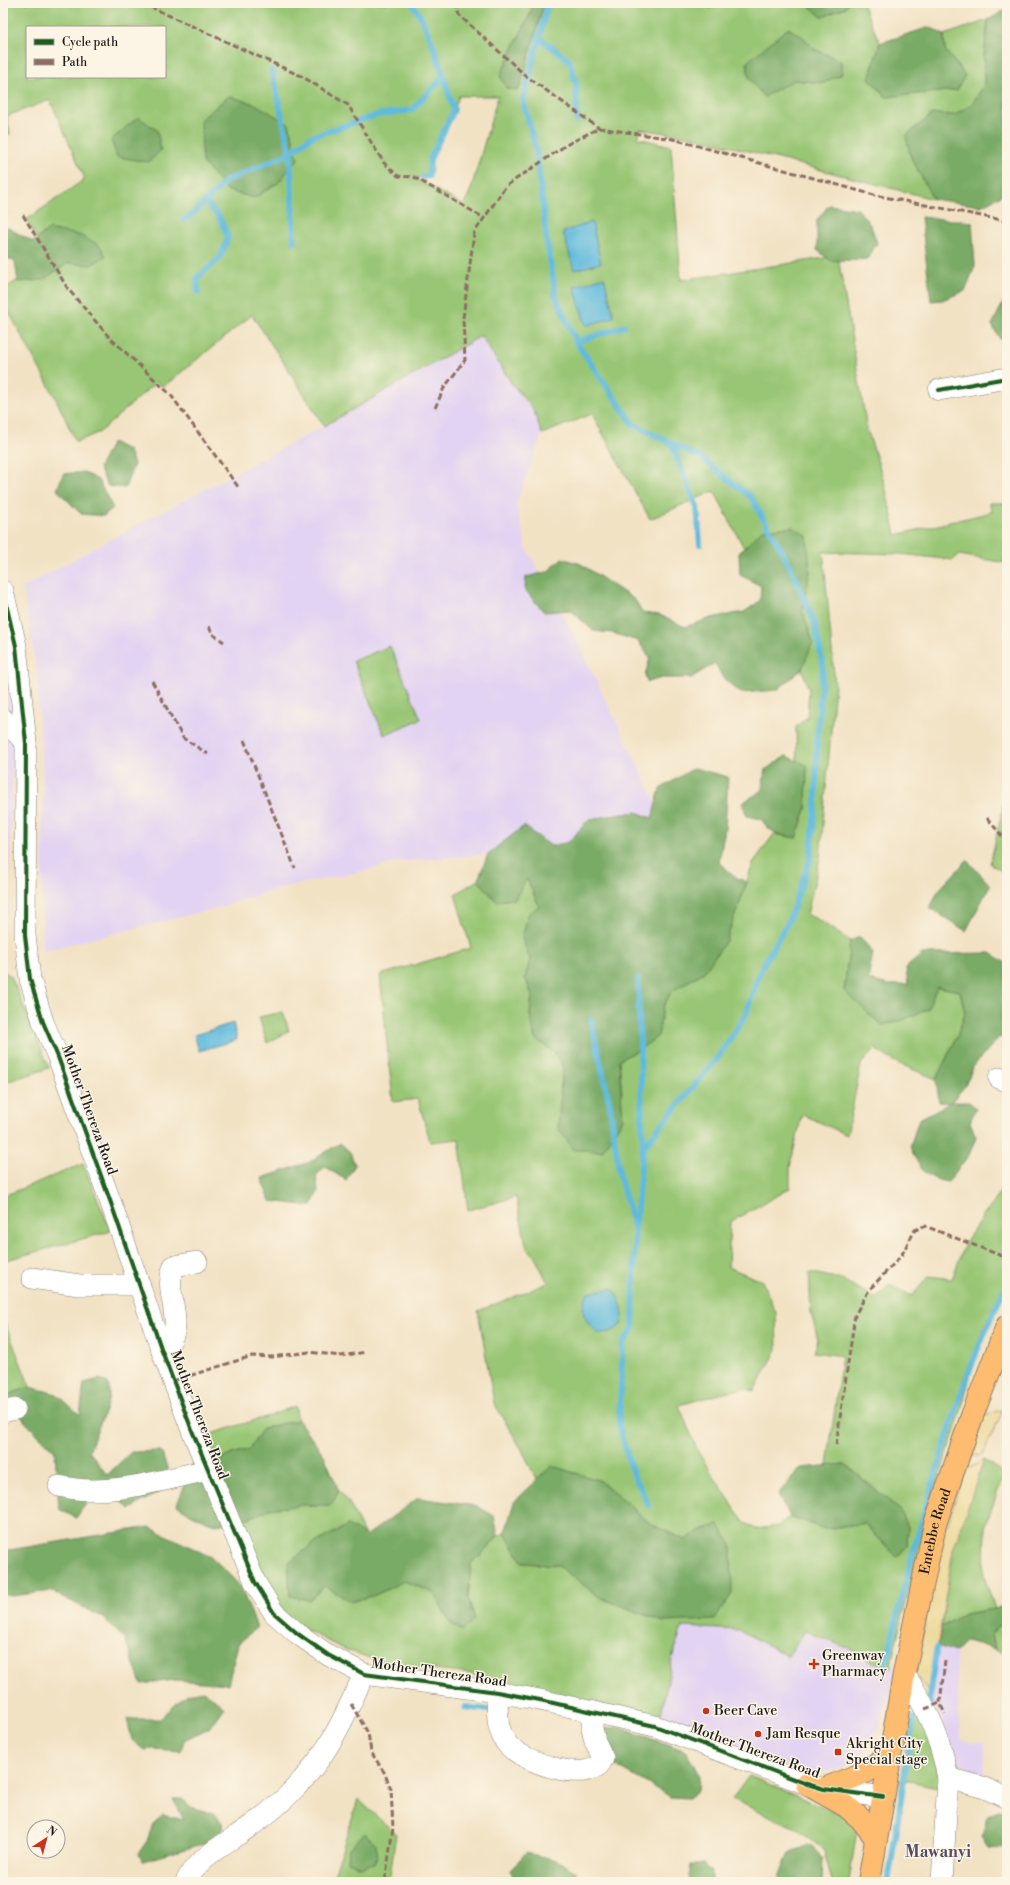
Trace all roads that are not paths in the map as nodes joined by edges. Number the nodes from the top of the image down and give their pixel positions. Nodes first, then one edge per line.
1 (1007, 378) edge
2 (939, 390) dead end
3 (3, 591) edge
4 (3, 719) edge
5 (26, 743) junction
6 (197, 1262) dead end
7 (32, 1278) dead end
8 (140, 1285) junction
9 (1007, 1326) edge
10 (162, 1351) junction
11 (208, 1470) junction
12 (59, 1486) dead end
13 (364, 1674) junction
14 (904, 1674) junction
15 (497, 1692) junction
16 (592, 1712) junction
17 (893, 1746) junction
18 (948, 1778) junction
19 (816, 1786) junction
20 (883, 1796) junction
21 (1007, 1798) edge
22 (876, 1838) junction
23 (186, 1882) edge
24 (869, 1882) edge
25 (942, 1882) edge

1 - 2 street
3 - 5 street, Mother Thereza Road
4 - 5 street
5 - 8 street, Mother Thereza Road
6 - 10 street
7 - 8 street
8 - 10 street, Mother Thereza Road
9 - 14 main road, Entebbe Road
10 - 11 street, Mother Thereza Road
11 - 12 street
11 - 13 street, Mother Thereza Road
13 - 15 street, Mother Thereza Road
13 - 23 street
14 - 17 main road, Entebbe Road
14 - 18 street
15 - 16 street, Mother Thereza Road
15 - 16 street
16 - 19 street, Mother Thereza Road
17 - 19 main road
17 - 20 main road, Entebbe Road
18 - 21 street
18 - 25 street
19 - 20 street, Mother Thereza Road
19 - 22 main road
20 - 22 main road, Entebbe Road
22 - 24 main road

